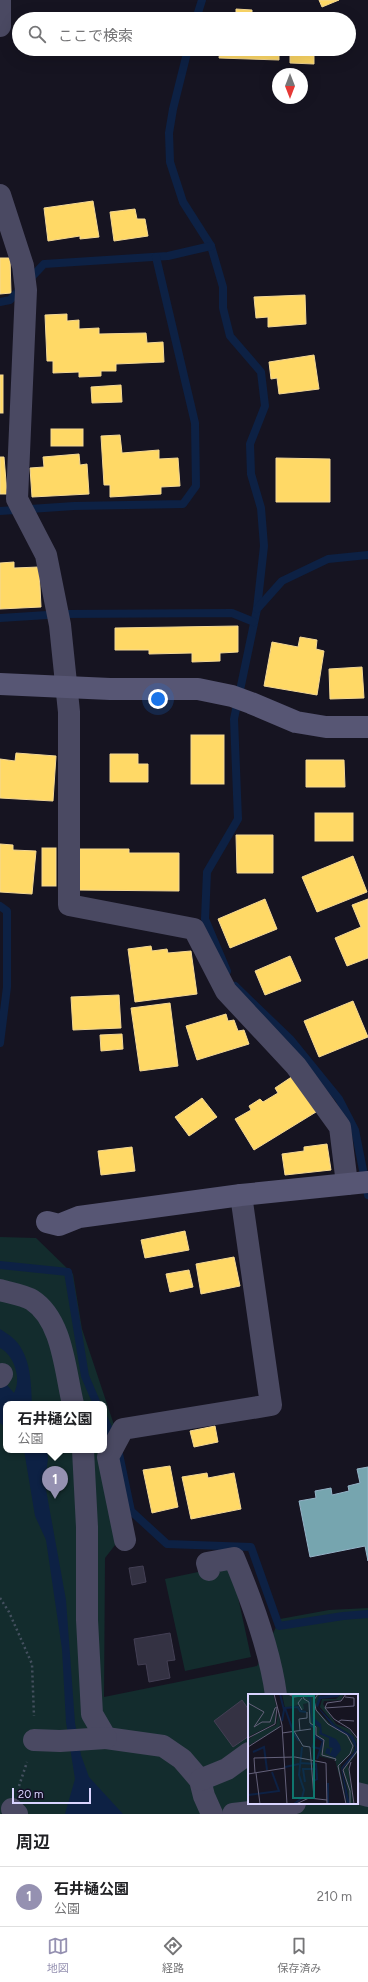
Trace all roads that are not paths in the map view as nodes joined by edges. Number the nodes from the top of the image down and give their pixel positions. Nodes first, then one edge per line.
1 (0, 0) edge
2 (0, 26) edge
3 (0, 195) edge
4 (0, 684) edge
5 (65, 688) junction
6 (368, 727) edge
7 (358, 1183) edge
8 (241, 1195) junction
9 (47, 1222) dead end
10 (0, 1290) edge
11 (72, 1401) edge
12 (83, 1453) edge
13 (124, 1540) dead end
14 (209, 1570) dead end
15 (276, 1694) edge
16 (106, 1738) junction
17 (34, 1740) road end
18 (248, 1754) edge
19 (200, 1780) junction
20 (358, 1794) edge
21 (368, 1796) edge
22 (292, 1804) edge
23 (212, 1814) edge
24 (233, 1814) edge

1 - 2 street
3 - 5 street
4 - 5 street
5 - 6 street
5 - 7 street
7 - 8 street
8 - 9 street
8 - 13 street
10 - 11 street
12 - 16 street
14 - 15 street
16 - 17 street
16 - 19 street
18 - 19 street
19 - 23 street
20 - 21 street
22 - 24 street

